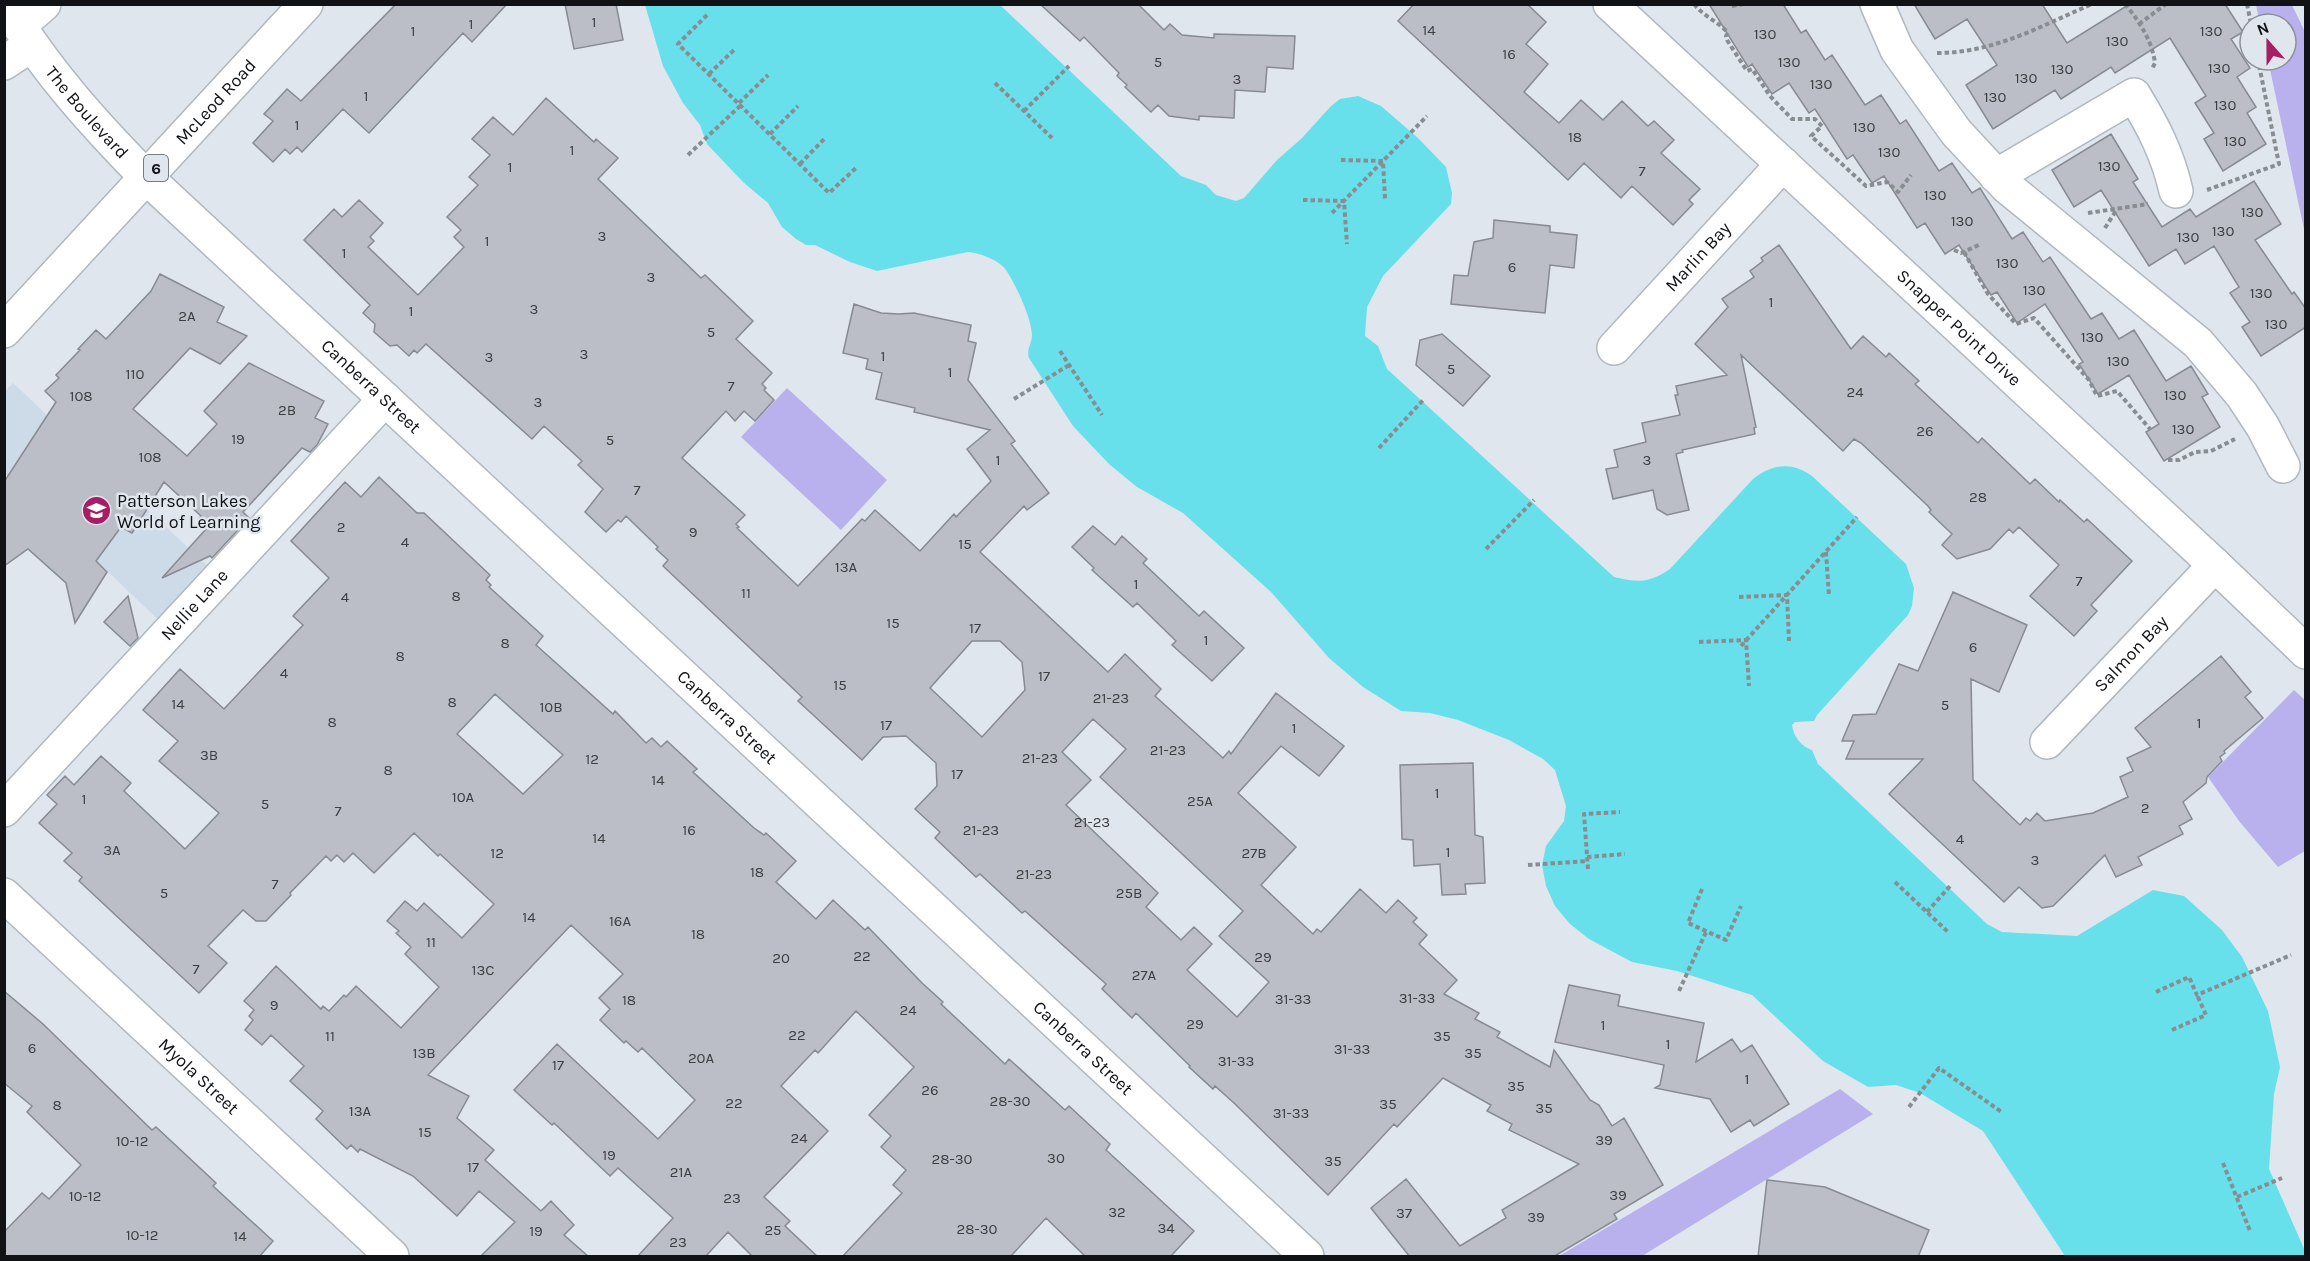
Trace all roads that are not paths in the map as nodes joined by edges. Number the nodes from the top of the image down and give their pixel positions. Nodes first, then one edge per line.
1 (44, 4) edge
2 (306, 4) edge
3 (1610, 4) edge
4 (1876, 4) edge
5 (18, 25) edge
6 (4, 63) edge
7 (1783, 164) junction
8 (1996, 176) junction
9 (147, 178) junction
10 (2177, 195) road end
11 (4, 331) edge
12 (1614, 348) dead end
13 (385, 399) junction
14 (2283, 466) dead end
15 (2215, 565) junction
16 (2306, 652) edge
17 (2047, 742) dead end
18 (4, 810) edge
19 (4, 895) edge
20 (392, 1257) edge
21 (1306, 1257) edge

1 - 5 street
2 - 9 street, McLeod Road / 6
3 - 7 street, Snapper Point Drive
4 - 8 street
5 - 6 street
5 - 9 street, The Boulevard
7 - 12 street, Marlin Bay
7 - 15 street, Snapper Point Drive
8 - 10 street
8 - 14 street
9 - 11 street, McLeod Road / 6
9 - 13 street, Canberra Street
13 - 18 street, Nellie Lane
13 - 21 street, Canberra Street
15 - 16 street, Snapper Point Drive
15 - 17 street, Salmon Bay
19 - 20 street, Myola Street

